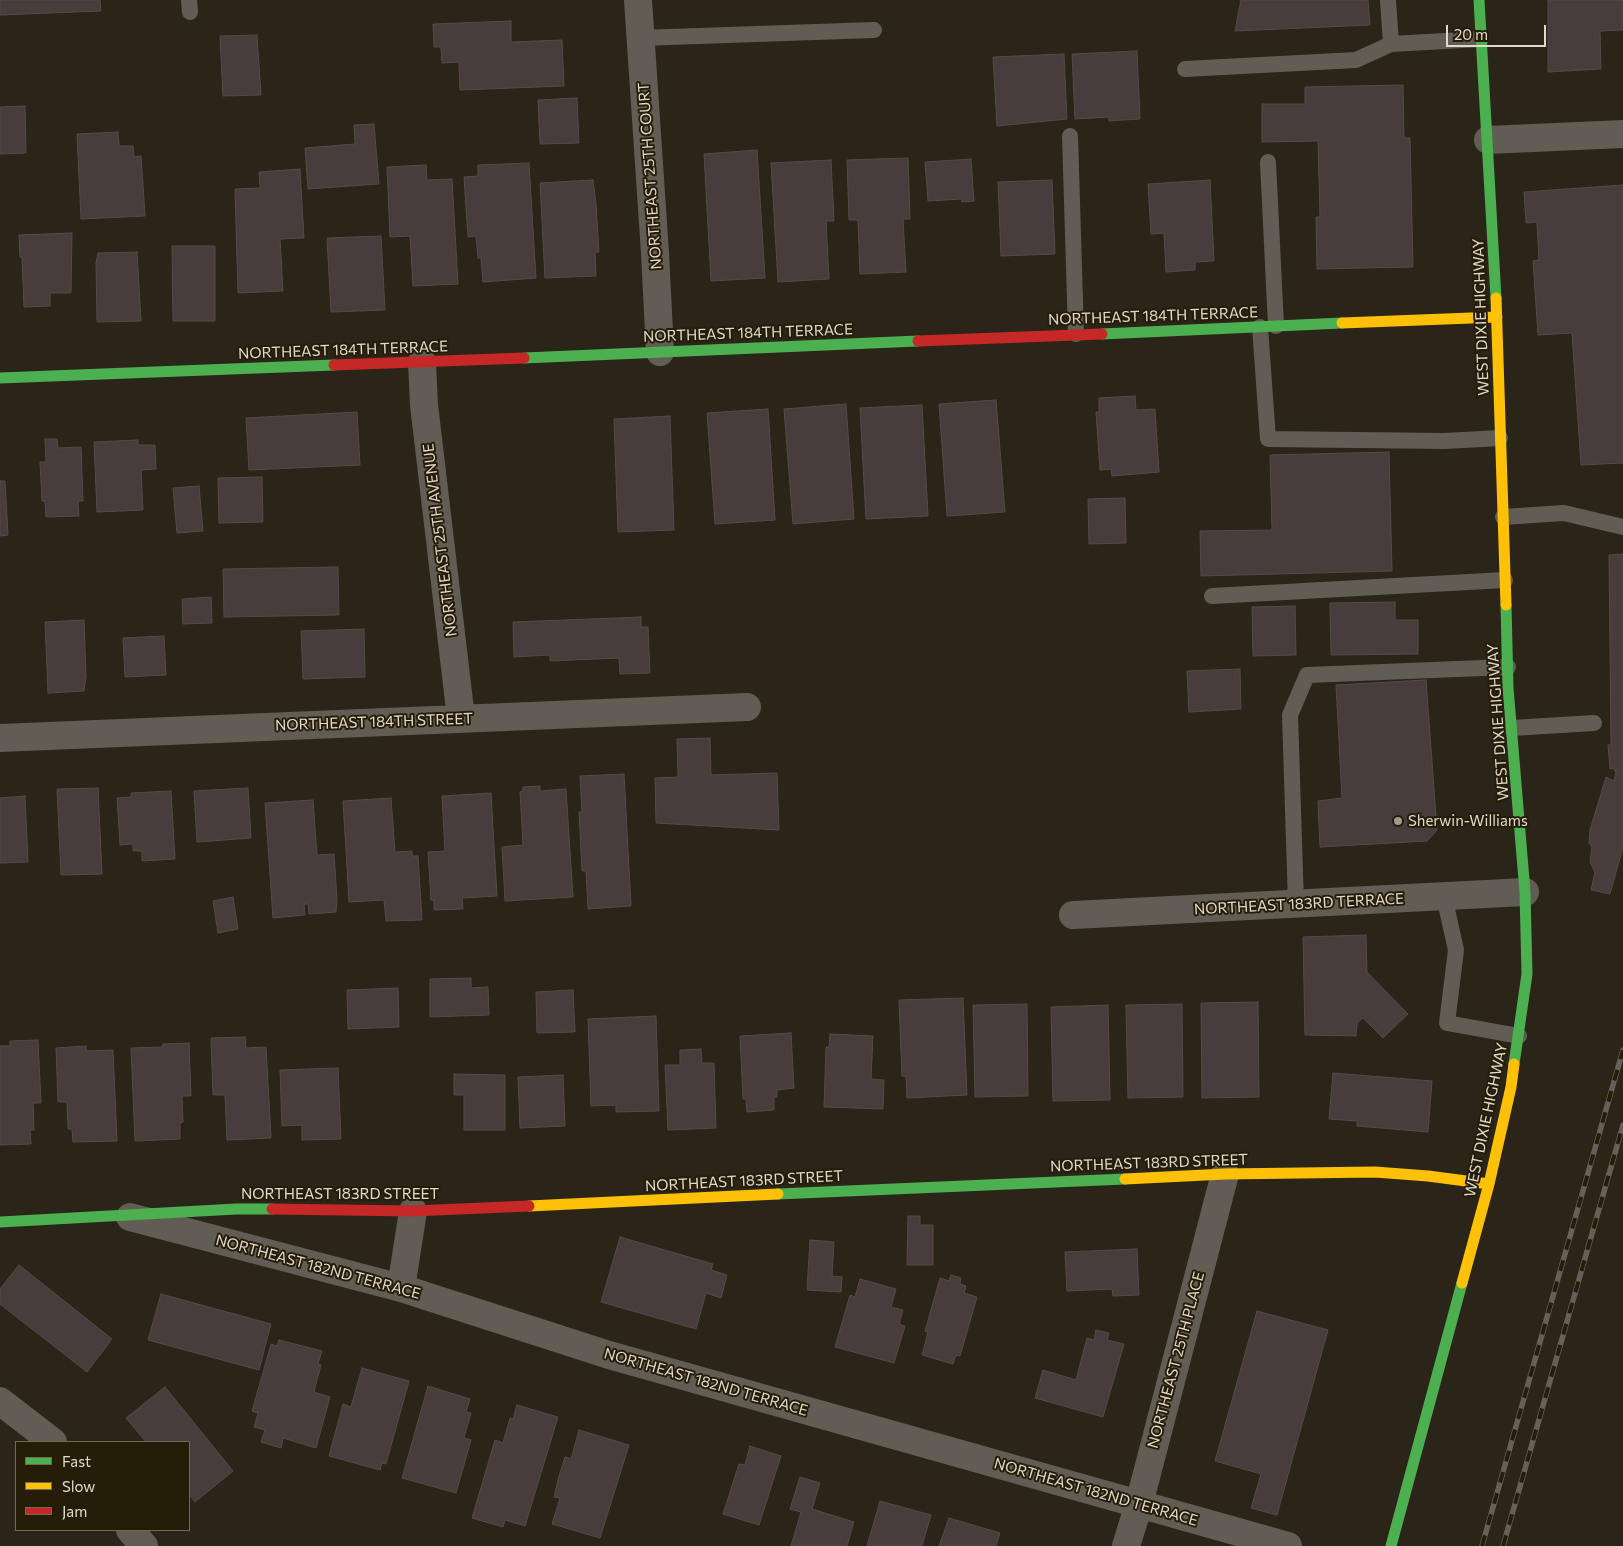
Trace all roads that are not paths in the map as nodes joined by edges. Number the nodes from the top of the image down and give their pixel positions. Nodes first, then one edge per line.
1 (638, 0) edge
2 (1388, 0) edge
3 (1479, 0) edge
4 (874, 30) dead end
5 (640, 38) junction
6 (1481, 39) junction
7 (1391, 44) junction
8 (1185, 69) dead end
9 (1623, 134) edge
10 (1070, 136) dead end
11 (1488, 140) junction
12 (1268, 162) dead end
13 (1497, 317) junction
14 (1276, 326) junction
15 (1260, 327) junction
16 (1076, 334) junction
17 (660, 352) junction
18 (422, 362) junction
19 (0, 378) edge
20 (1500, 438) junction
21 (1503, 517) junction
22 (1623, 527) edge
23 (1505, 580) junction
24 (1212, 596) dead end
25 (1508, 667) junction
26 (748, 707) dead end
27 (461, 718) junction
28 (1594, 723) dead end
29 (1512, 728) junction
30 (0, 738) edge
31 (1525, 892) junction
32 (1444, 896) junction
33 (1296, 904) junction
34 (1073, 915) dead end
35 (1519, 1036) junction
36 (1225, 1174) junction
37 (1489, 1184) junction
38 (236, 1209) junction
39 (413, 1212) junction
40 (126, 1216) junction
41 (0, 1222) edge
42 (230, 1243) junction
43 (401, 1288) junction
44 (0, 1401) edge
45 (52, 1441) edge
46 (1138, 1504) junction
47 (131, 1531) edge
48 (144, 1546) edge
49 (1126, 1546) edge
50 (1288, 1546) edge
51 (1391, 1546) edge

1 - 5 street, NORTHEAST 25TH COURT
2 - 7 lane
3 - 6 street, WEST DIXIE HIGHWAY
4 - 5 lane
5 - 17 street, NORTHEAST 25TH COURT
6 - 7 lane
6 - 11 street, WEST DIXIE HIGHWAY
7 - 8 lane
9 - 11 street
10 - 16 lane
11 - 13 street, WEST DIXIE HIGHWAY
12 - 14 lane
13 - 14 street, NORTHEAST 184TH TERRACE
13 - 20 street, WEST DIXIE HIGHWAY
14 - 15 street, NORTHEAST 184TH TERRACE
15 - 16 street, NORTHEAST 184TH TERRACE
15 - 20 lane
16 - 17 street, NORTHEAST 184TH TERRACE
17 - 18 street, NORTHEAST 184TH TERRACE
18 - 19 street, NORTHEAST 184TH TERRACE
18 - 27 street, NORTHEAST 25TH AVENUE
20 - 21 street, WEST DIXIE HIGHWAY
21 - 22 lane
21 - 23 street, WEST DIXIE HIGHWAY
23 - 24 lane
23 - 25 street, WEST DIXIE HIGHWAY
25 - 29 street, WEST DIXIE HIGHWAY
25 - 33 lane
26 - 27 street, NORTHEAST 184TH STREET
27 - 30 street, NORTHEAST 184TH STREET
28 - 29 lane
29 - 31 street, WEST DIXIE HIGHWAY
31 - 32 street, NORTHEAST 183RD TERRACE
31 - 35 street, WEST DIXIE HIGHWAY
32 - 33 street, NORTHEAST 183RD TERRACE
32 - 35 lane
33 - 34 street, NORTHEAST 183RD TERRACE
35 - 37 street, WEST DIXIE HIGHWAY
36 - 37 street, NORTHEAST 183RD STREET
36 - 39 street, NORTHEAST 183RD STREET
36 - 46 street, NORTHEAST 25TH PLACE
37 - 51 street, WEST DIXIE HIGHWAY
38 - 39 street, NORTHEAST 183RD STREET
38 - 40 street, NORTHEAST 183RD STREET
38 - 42 street
39 - 43 street
40 - 41 street, NORTHEAST 183RD STREET
40 - 42 street, NORTHEAST 182ND TERRACE
42 - 43 street, NORTHEAST 182ND TERRACE
43 - 46 street, NORTHEAST 182ND TERRACE
44 - 45 street
46 - 49 street, NORTHEAST 25TH PLACE
46 - 50 street, NORTHEAST 182ND TERRACE
47 - 48 street

